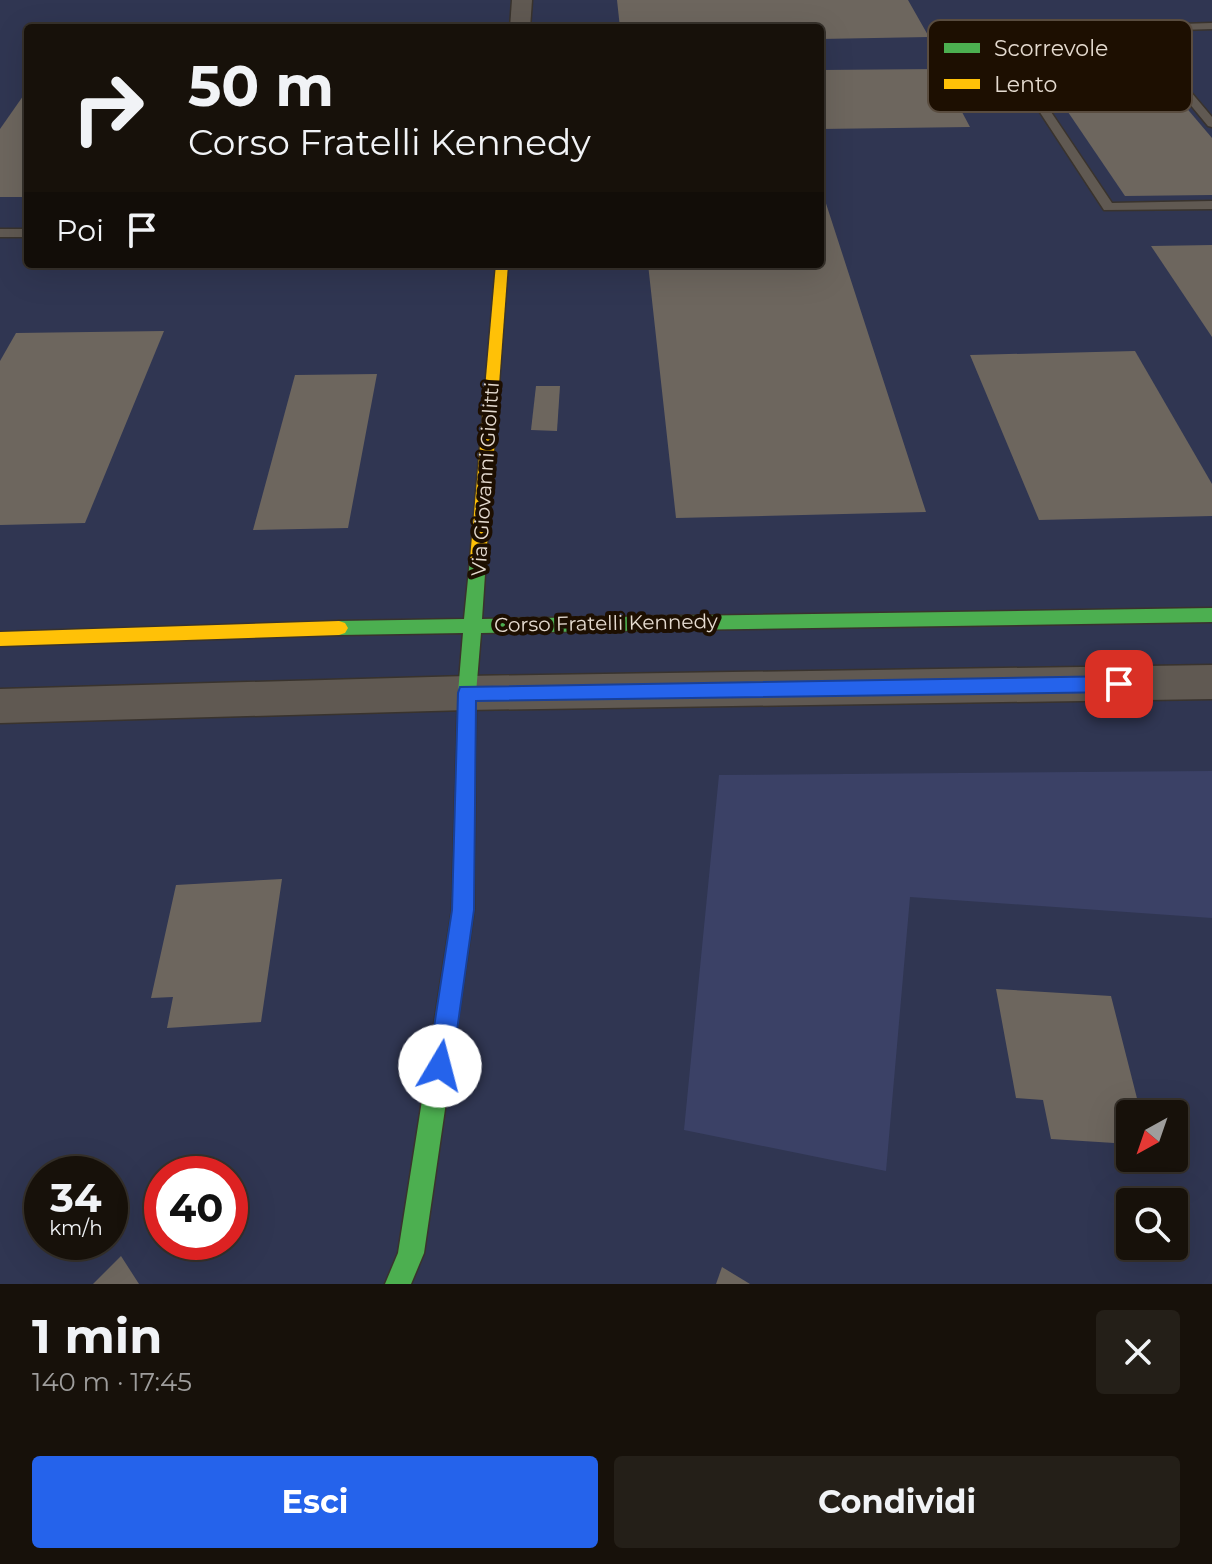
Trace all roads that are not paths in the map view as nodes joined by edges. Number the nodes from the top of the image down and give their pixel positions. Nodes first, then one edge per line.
1 (522, 0) edge
2 (520, 24) edge
3 (1212, 26) edge
4 (1192, 27) edge
5 (1192, 100) edge
6 (1045, 112) edge
7 (1212, 124) edge
8 (1212, 205) edge
9 (0, 233) edge
10 (24, 233) edge
11 (502, 268) edge
12 (1212, 615) edge
13 (474, 624) junction
14 (0, 639) edge
15 (1212, 682) edge
16 (467, 693) junction
17 (0, 706) edge
18 (398, 1284) edge

1 - 2 street
3 - 4 lane
5 - 7 lane
6 - 8 lane
9 - 10 lane
11 - 13 street, Via Giovanni Giolitti
12 - 13 street, Corso Fratelli Kennedy
13 - 14 street, Corso Fratelli Kennedy
13 - 16 street, Via Giovanni Giolitti
15 - 16 street
16 - 17 street
16 - 18 street, Via Giovanni Giolitti

